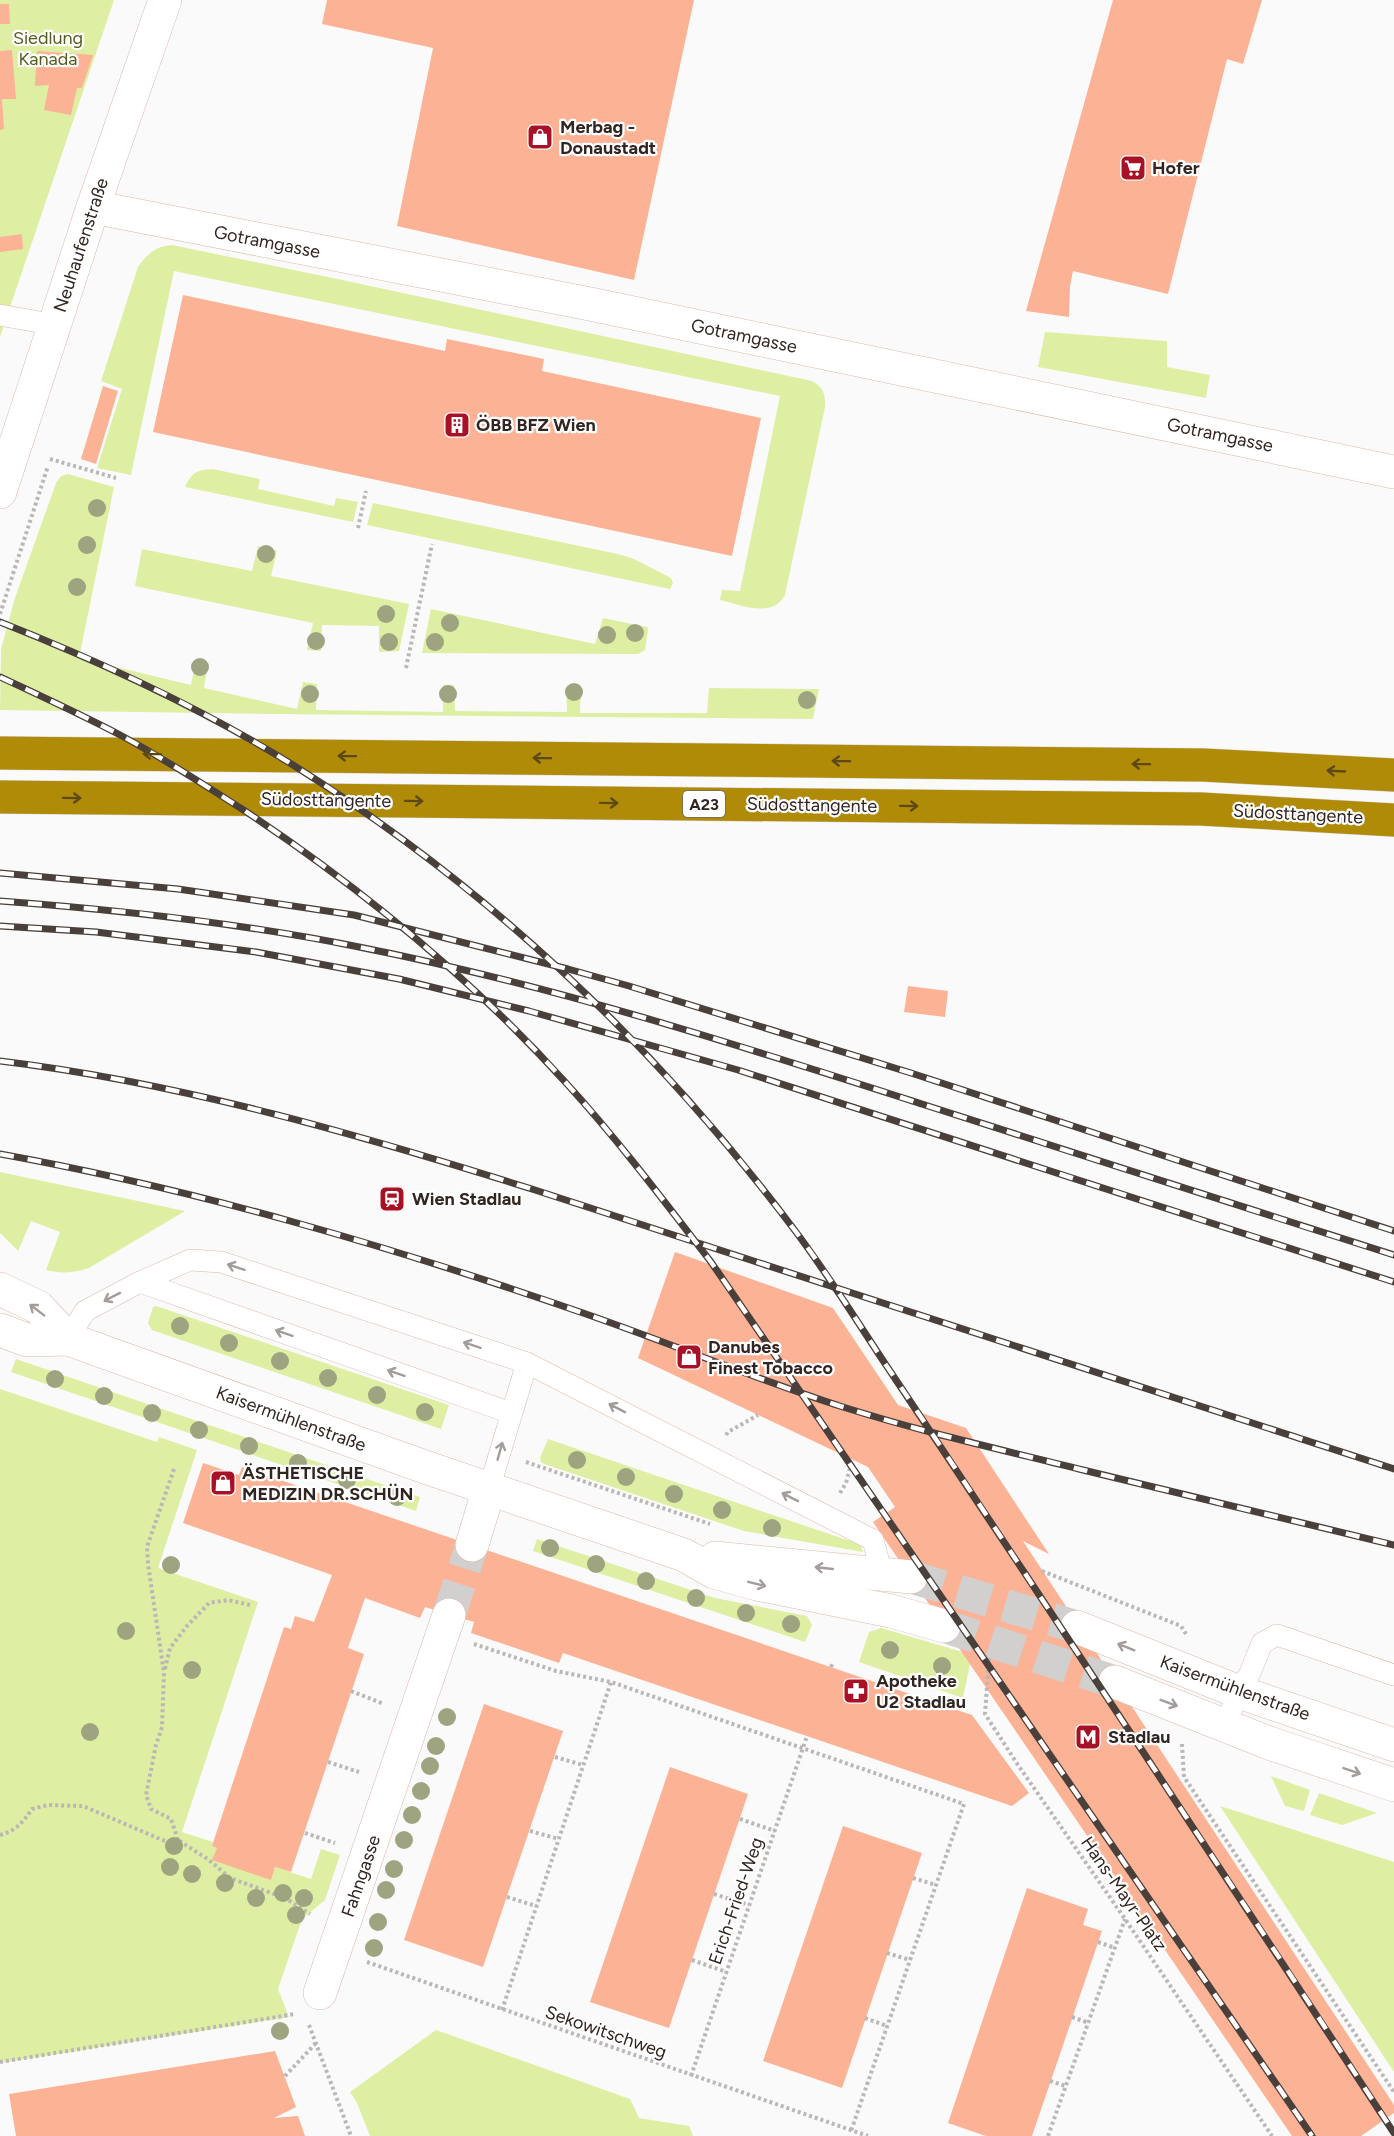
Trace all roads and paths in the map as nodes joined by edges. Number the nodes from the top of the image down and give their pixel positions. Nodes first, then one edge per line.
1 (165, 0) edge
2 (93, 207) junction
3 (0, 315) edge
4 (56, 325) junction
5 (50, 459) dead end
6 (1394, 472) edge
7 (116, 478) dead end
8 (366, 491) dead end
9 (0, 492) edge
10 (358, 528) dead end
11 (432, 544) dead end
12 (406, 668) dead end
13 (7, 753) edge
14 (1394, 775) edge
15 (7, 797) edge
16 (1394, 820) edge
17 (140, 1282) junction
18 (0, 1289) edge
19 (0, 1330) edge
20 (68, 1339) junction
21 (527, 1363) junction
22 (511, 1413) junction
23 (758, 1415) dead end
24 (725, 1438) dead end
25 (174, 1469) dead end
26 (489, 1489) junction
27 (472, 1545) tunnel mouth
28 (684, 1555) junction
29 (1042, 1571) dead end
30 (896, 1575) joint
31 (250, 1605) dead end
32 (944, 1626) tunnel mouth
33 (1077, 1627) tunnel mouth
34 (457, 1628) joint
35 (1191, 1639) dead end
36 (989, 1658) dead end
37 (164, 1673) junction
38 (1394, 1676) edge
39 (611, 1682) junction
40 (1115, 1682) tunnel mouth
41 (351, 1691) dead end
42 (1239, 1692) junction
43 (385, 1704) dead end
44 (1225, 1725) junction
45 (807, 1736) dead end
46 (1181, 1737) dead end
47 (1394, 1745) edge
48 (803, 1747) junction
49 (555, 1756) dead end
50 (328, 1762) dead end
51 (583, 1766) junction
52 (362, 1773) dead end
53 (1394, 1785) edge
54 (740, 1819) dead end
55 (530, 1831) dead end
56 (775, 1831) junction
57 (304, 1833) dead end
58 (0, 1835) edge
59 (559, 1839) junction
60 (178, 1840) junction
61 (338, 1844) dead end
62 (913, 1878) dead end
63 (936, 1885) junction
64 (714, 1894) dead end
65 (507, 1897) dead end
66 (749, 1905) junction
67 (536, 1906) junction
68 (312, 1916) dead end
69 (1125, 1919) junction
70 (1098, 1942) dead end
71 (1115, 1948) junction
72 (335, 1951) junction
73 (887, 1953) dead end
74 (692, 1960) dead end
75 (910, 1960) junction
76 (726, 1972) junction
77 (317, 2002) junction
78 (502, 2010) junction
79 (1072, 2017) dead end
80 (865, 2018) dead end
81 (1089, 2023) junction
82 (887, 2026) junction
83 (315, 2043) junction
84 (0, 2062) edge
85 (285, 2076) dead end
86 (691, 2076) junction
87 (1050, 2081) dead end
88 (1066, 2086) junction
89 (1394, 2092) edge
90 (852, 2131) junction
91 (351, 2136) edge
92 (868, 2136) edge
93 (1048, 2136) edge
94 (1272, 2136) edge

1 - 2 street, Neuhaufenstraße
2 - 4 street, Neuhaufenstraße
2 - 6 street, Gotramgasse
3 - 4 lane
4 - 9 street, Neuhaufenstraße
5 - 7 path
8 - 10 path
11 - 12 path
14 -> 13 highway
15 -> 16 highway, Südosttangente / A23
17 -> 20 lane
21 -> 17 lane
22 -> 17 lane
20 -> 18 street, Kaisermühlenstraße
19 - 20 street, Kaisermühlenstraße
20 - 26 street, Kaisermühlenstraße
21 - 22 lane
30 -> 21 lane
26 -> 22 lane
23 - 24 path
25 - 37 path
26 - 27 street
26 - 28 street, Kaisermühlenstraße
30 -> 28 street, Kaisermühlenstraße
28 -> 32 street, Kaisermühlenstraße
29 - 35 path
31 - 37 path
42 -> 33 street, Kaisermühlenstraße
34 - 39 path
34 - 72 street, Fahngasse
36 - 69 path, Hans-Mayr-Platz
37 - 60 path
38 - 42 lane
39 - 48 path
39 - 51 path
40 -> 44 street, Kaisermühlenstraße
41 - 43 path
42 - 44 lane
42 - 47 street, Kaisermühlenstraße
44 -> 53 street, Kaisermühlenstraße
45 - 48 path, Erich-Fried-Weg
46 - 89 path
48 - 56 path, Erich-Fried-Weg
48 - 63 path
49 - 51 path
50 - 52 path
51 - 59 path
54 - 56 path
55 - 59 path
56 - 66 path, Erich-Fried-Weg
57 - 61 path
58 - 60 path
59 - 67 path
60 - 68 path
62 - 63 path
63 - 75 path
64 - 66 path
65 - 67 path
66 - 76 path, Erich-Fried-Weg
67 - 78 path
69 - 71 path
69 - 94 path, Hans-Mayr-Platz
70 - 71 path
71 - 81 path
72 - 77 street, Fahngasse
72 - 78 path, Sekowitschweg
73 - 75 path
74 - 76 path
75 - 82 path
76 - 86 path, Erich-Fried-Weg
77 - 83 path
77 - 84 path
78 - 86 path, Sekowitschweg
79 - 81 path
80 - 82 path
81 - 88 path
82 - 90 path
83 - 85 path
83 - 91 path
86 - 90 path, Sekowitschweg
87 - 88 path
88 - 93 path
90 - 92 path, Sekowitschweg

